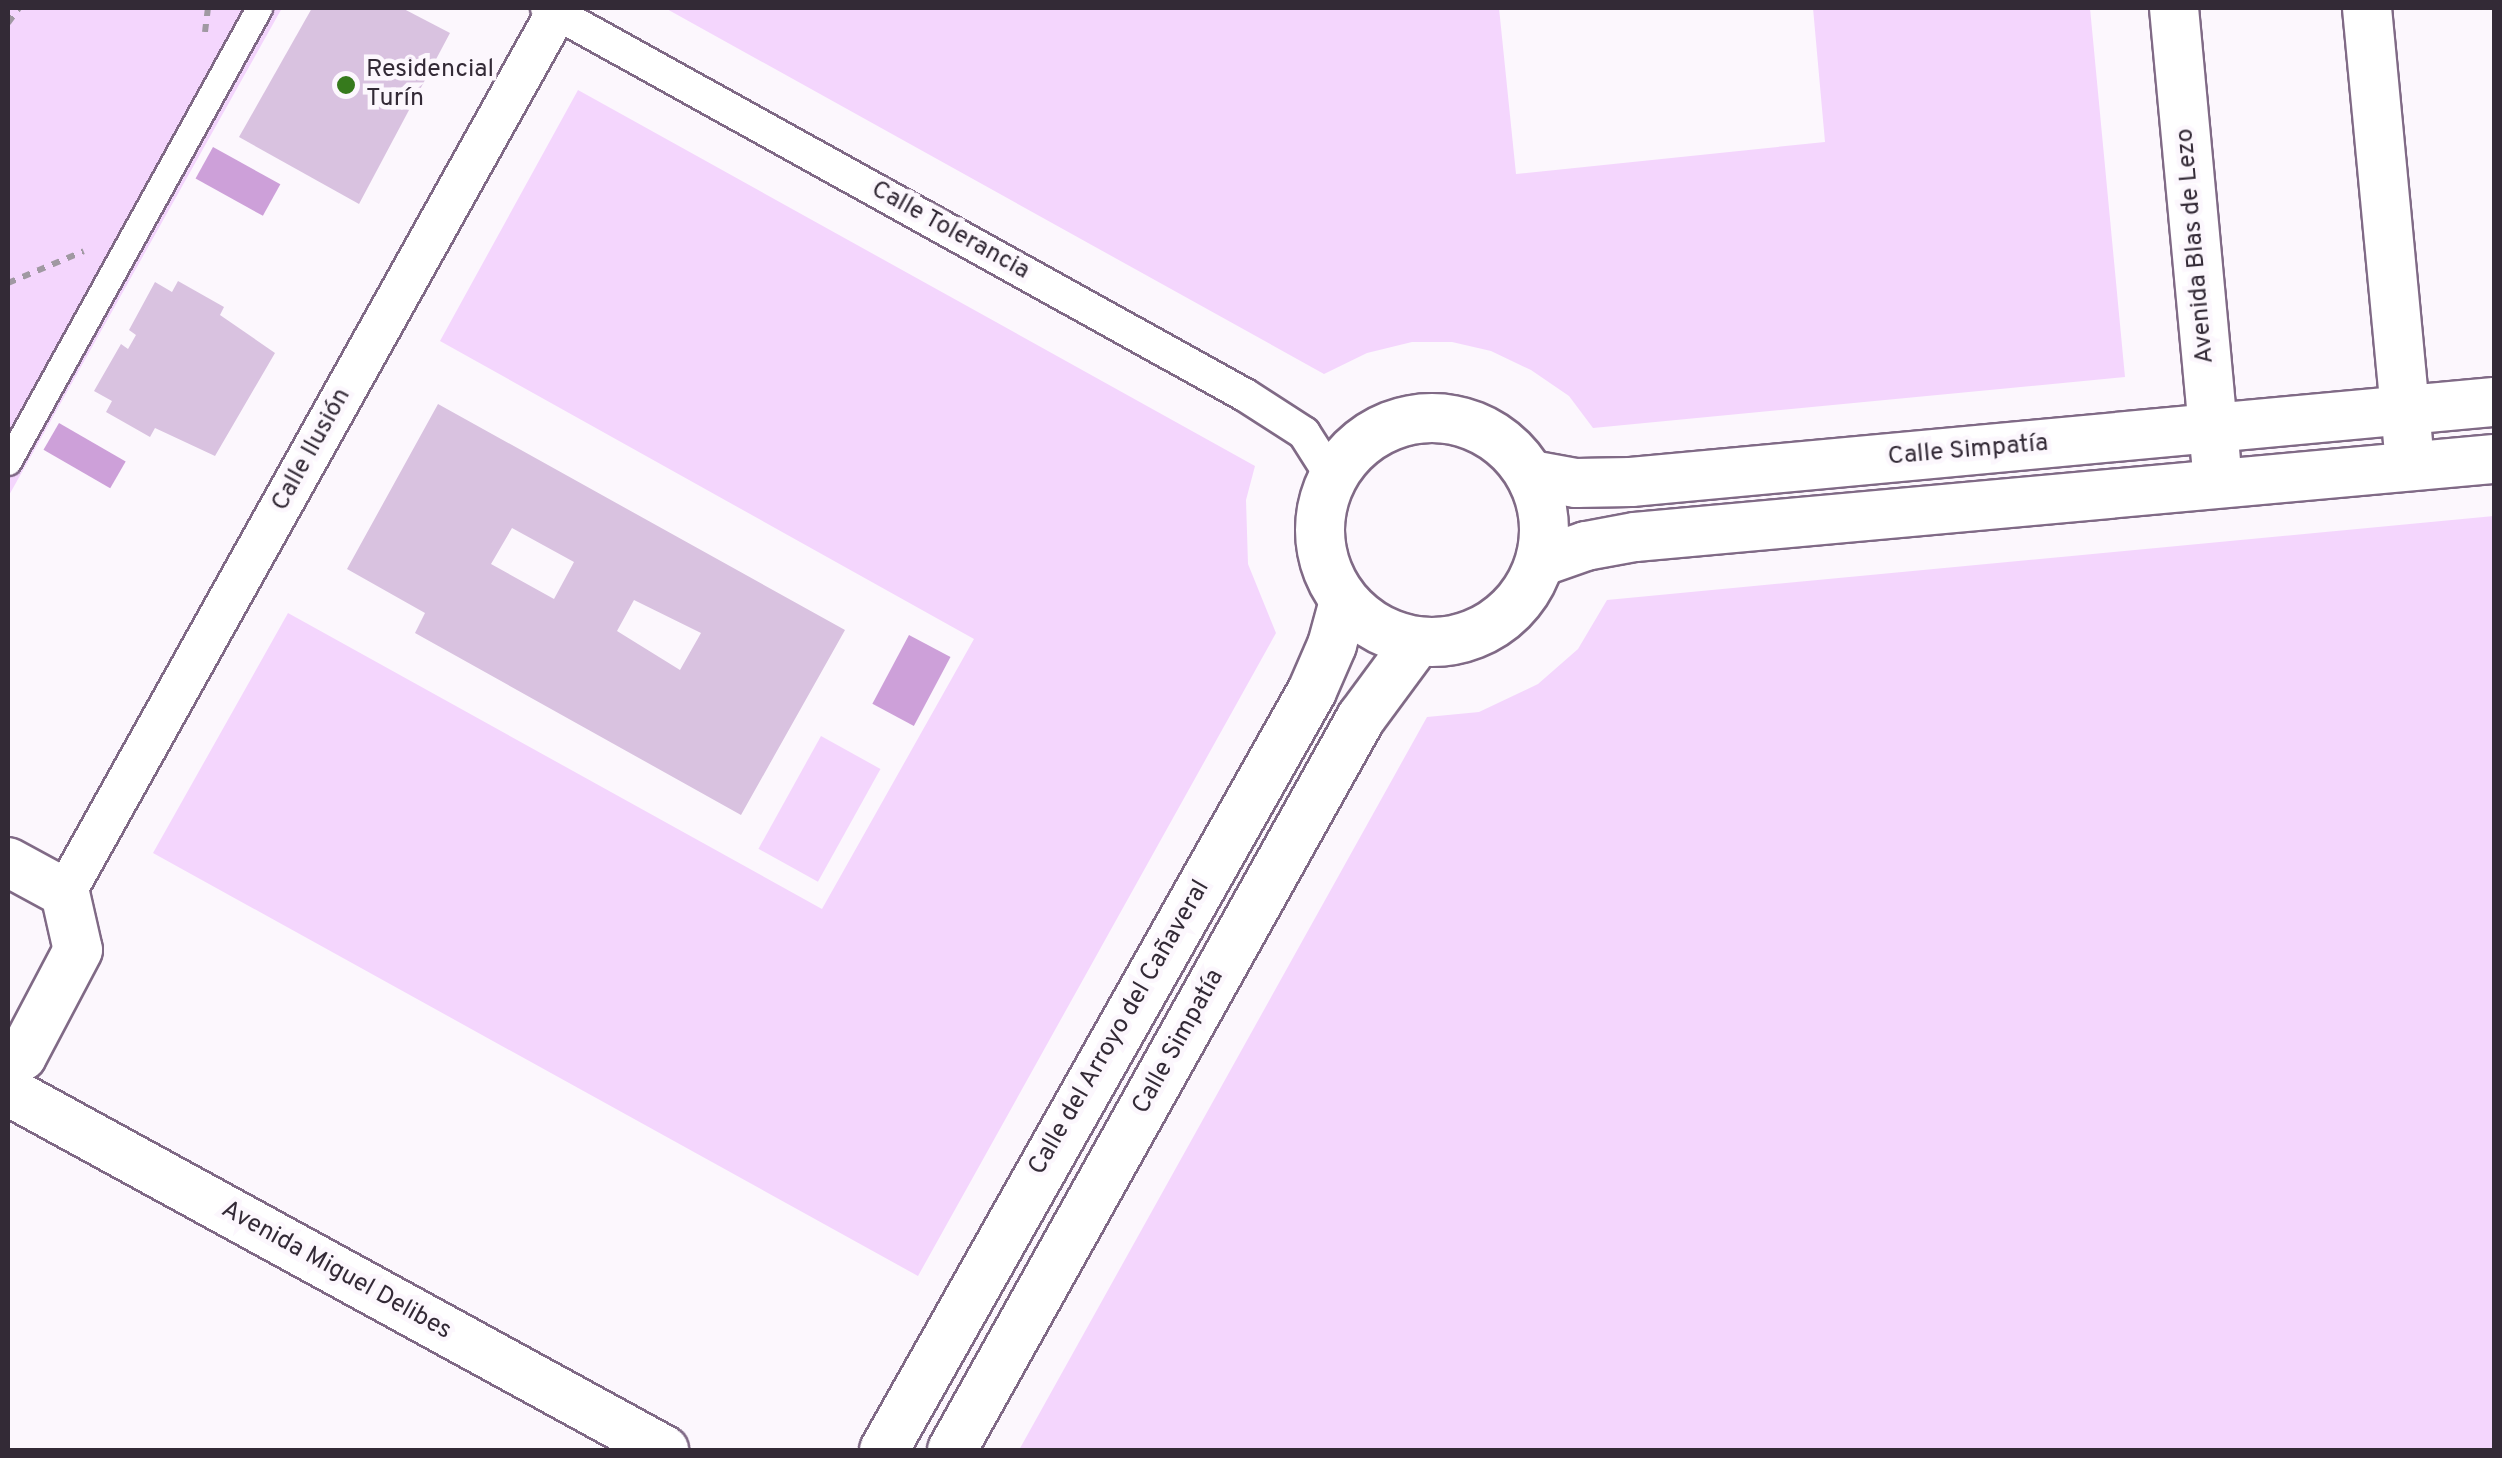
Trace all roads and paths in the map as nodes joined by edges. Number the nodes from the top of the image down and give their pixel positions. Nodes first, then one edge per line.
1 (19, 8) edge
2 (259, 8) edge
3 (2174, 8) edge
4 (2367, 8) edge
5 (554, 9) edge
6 (8, 22) edge
7 (2494, 402) edge
8 (2406, 410) junction
9 (2213, 430) junction
10 (2494, 459) edge
11 (8, 462) edge
12 (2411, 468) junction
13 (1531, 475) junction
14 (1332, 477) junction
15 (2218, 485) junction
16 (1540, 562) junction
17 (1344, 600) junction
18 (1418, 642) junction
19 (8, 862) edge
20 (66, 894) junction
21 (8, 1060) edge
22 (8, 1091) edge
23 (664, 1450) edge
24 (884, 1450) edge
25 (952, 1450) edge

1 - 6 path
2 - 11 street
3 - 9 main road, Avenida Blas de Lezo
4 - 8 main road
5 - 14 street, Calle Tolerancia
5 - 20 street, Calle Ilusión
7 - 8 main road, Calle Simpatía
8 - 9 main road, Calle Simpatía
8 - 12 main road
9 - 13 main road, Calle Simpatía
9 - 15 main road, Avenida Blas de Lezo
10 - 12 main road
12 - 15 main road
13 - 14 main road
13 - 16 main road
14 - 17 main road
15 - 16 main road
16 - 18 main road
17 - 18 main road
17 - 24 main road, Calle del Arroyo del Cañaveral
18 - 25 main road, Calle Simpatía
19 - 20 main road
20 - 21 main road
22 - 23 main road, Avenida Miguel Delibes

